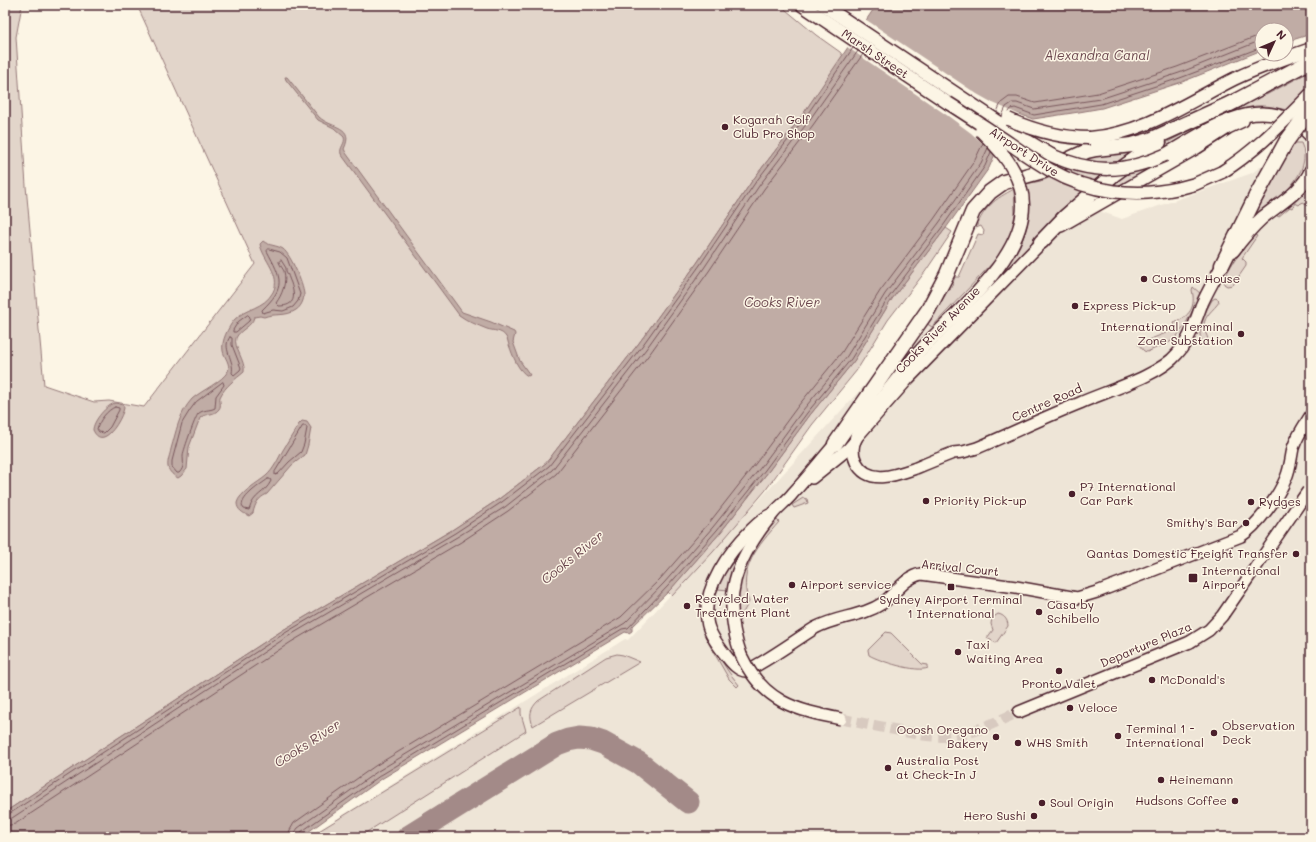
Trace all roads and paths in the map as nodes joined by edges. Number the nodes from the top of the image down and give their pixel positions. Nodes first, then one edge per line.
1 (802, 5) edge
2 (823, 5) edge
3 (1311, 49) edge
4 (1311, 61) edge
5 (1311, 94) edge
6 (951, 98) junction
7 (1238, 100) junction
8 (1311, 108) edge
9 (1276, 115) junction
10 (1311, 136) edge
11 (1311, 147) edge
12 (1311, 170) edge
13 (1041, 242) junction
14 (1222, 265) junction
15 (960, 309) junction
16 (1311, 415) edge
17 (856, 440) junction
18 (835, 444) junction
19 (1311, 488) edge
20 (793, 494) junction
21 (772, 514) junction
22 (1019, 712) tunnel mouth
23 (841, 719) tunnel mouth

1 - 6 main road, Marsh Street
2 - 6 main road, Marsh Street
3 - 6 main road, Airport Drive, bridge
4 - 7 highway
5 - 6 main road, Airport Drive, bridge
6 - 9 main road, bridge
6 - 15 main road, bridge
7 - 13 highway
7 - 18 highway
8 - 14 highway, bridge
9 - 10 main road
9 - 11 main road
9 - 13 street, Cooks River Avenue
12 - 14 main road
13 - 17 street, Cooks River Avenue
14 - 17 street, Centre Road
15 - 17 main road
15 - 18 main road
16 - 21 street, Arrival Court
17 - 20 street, Cooks River Avenue
18 - 20 street
19 - 22 street, Departure Plaza, bridge
20 - 21 street
21 - 23 street, bridge

